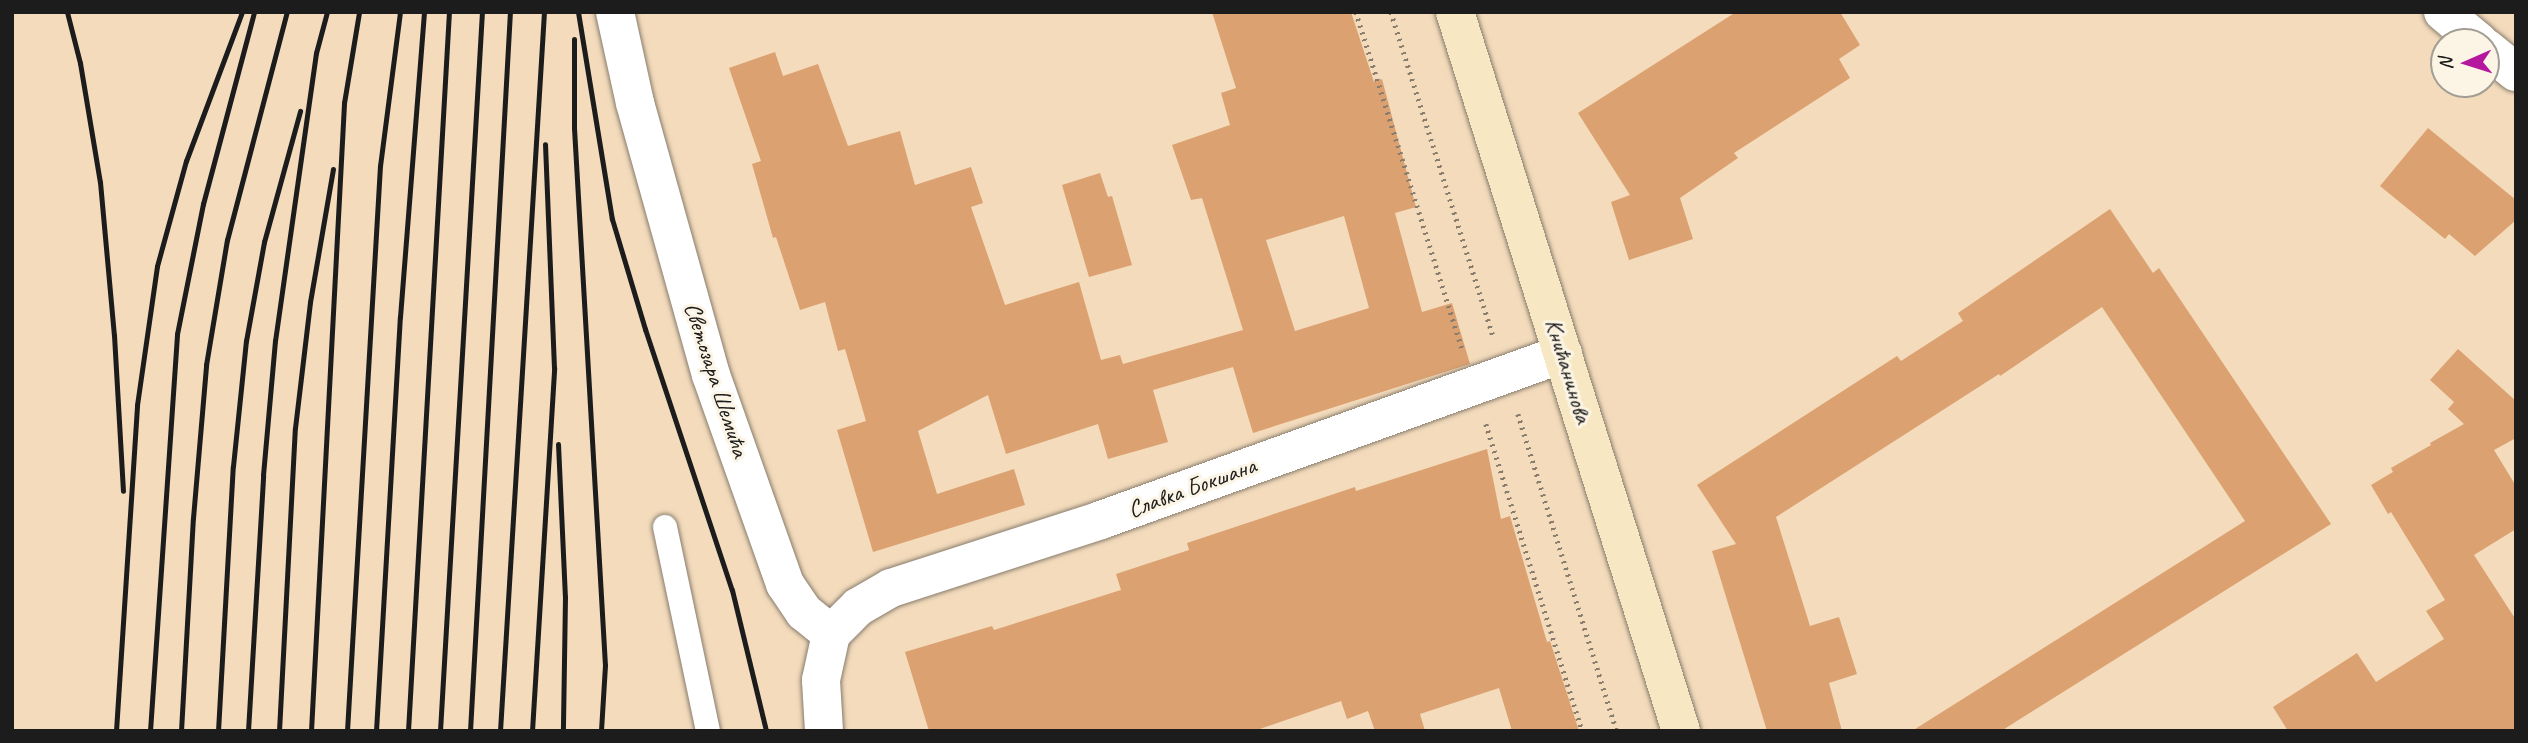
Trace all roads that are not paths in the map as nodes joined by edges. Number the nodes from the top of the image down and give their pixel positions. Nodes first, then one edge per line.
1 (615, 12) edge
2 (1455, 12) edge
3 (2442, 12) edge
4 (2462, 28) edge
5 (2500, 59) edge
6 (2516, 72) edge
7 (1563, 354) junction
8 (665, 527) dead end
9 (831, 634) junction
10 (708, 731) edge
11 (824, 731) edge
12 (1681, 731) edge

1 - 9 street, Светозара Шемића
2 - 7 main road, Книћанинова
3 - 4 street
5 - 6 street
7 - 9 street, Славка Бокшана
7 - 12 main road, Книћанинова
8 - 10 lane
9 - 11 street

